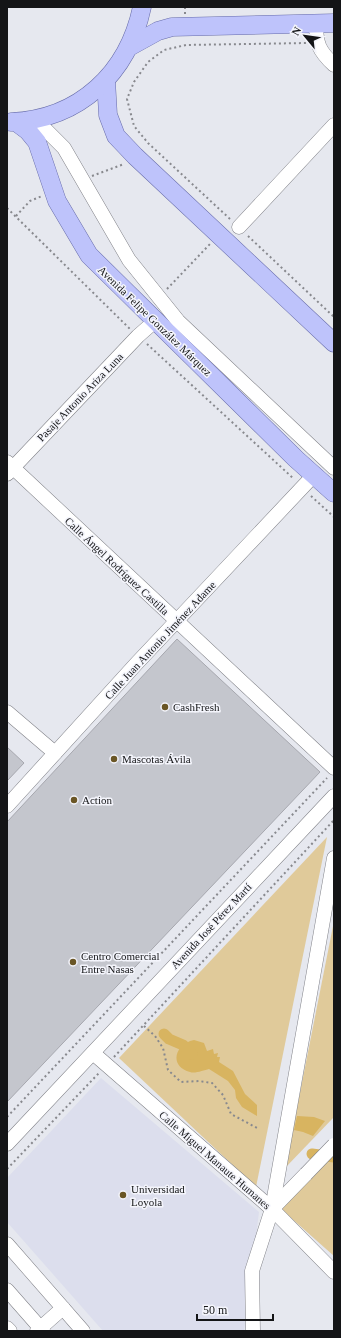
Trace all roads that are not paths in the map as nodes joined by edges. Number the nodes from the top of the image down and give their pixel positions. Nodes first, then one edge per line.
1 (142, 7) edge
2 (316, 23) junction
3 (334, 23) edge
4 (129, 47) junction
5 (334, 65) edge
6 (106, 80) junction
7 (36, 120) junction
8 (11, 122) edge
9 (334, 125) edge
10 (239, 227) road end
11 (155, 321) junction
12 (334, 343) edge
13 (9, 468) edge
14 (334, 468) edge
15 (308, 481) junction
16 (334, 493) edge
17 (177, 622) junction
18 (7, 712) edge
19 (55, 753) junction
20 (331, 772) edge
21 (334, 796) edge
22 (7, 806) edge
23 (334, 858) edge
24 (93, 1053) junction
25 (7, 1144) edge
26 (334, 1145) edge
27 (272, 1209) junction
28 (7, 1244) edge
29 (334, 1272) edge
30 (7, 1290) edge
31 (63, 1308) junction
32 (7, 1328) edge
33 (40, 1330) edge
34 (10, 1331) edge
35 (82, 1331) edge
36 (253, 1331) edge

1 - 4 main road
2 - 3 main road
2 - 4 main road
2 - 5 street
4 - 6 main road
6 - 7 main road
6 - 12 main road
7 - 8 main road
7 - 14 street
8 - 11 main road, Avenida Felipe González Márquez
9 - 10 street
11 - 13 street, Pasaje Antonio Ariza Luna
11 - 15 main road, Avenida Felipe González Márquez
13 - 17 street, Calle Ángel Rodríguez Castilla
15 - 16 main road, Avenida Felipe González Márquez
15 - 17 street, Calle Juan Antonio Jiménez Adame
17 - 19 street, Calle Juan Antonio Jiménez Adame
17 - 20 street, Calle Ángel Rodríguez Castilla
18 - 19 street
19 - 22 street, Calle Juan Antonio Jiménez Adame
21 - 24 street, Avenida José Pérez Martí
23 - 27 street
24 - 25 street, Avenida José Pérez Martí
24 - 27 street, Calle Miguel Manaute Humanes
26 - 27 street, bridge
27 - 29 street, Calle Miguel Manaute Humanes
27 - 36 street
28 - 31 street
30 - 33 street
31 - 33 street
31 - 35 street
32 - 34 street

